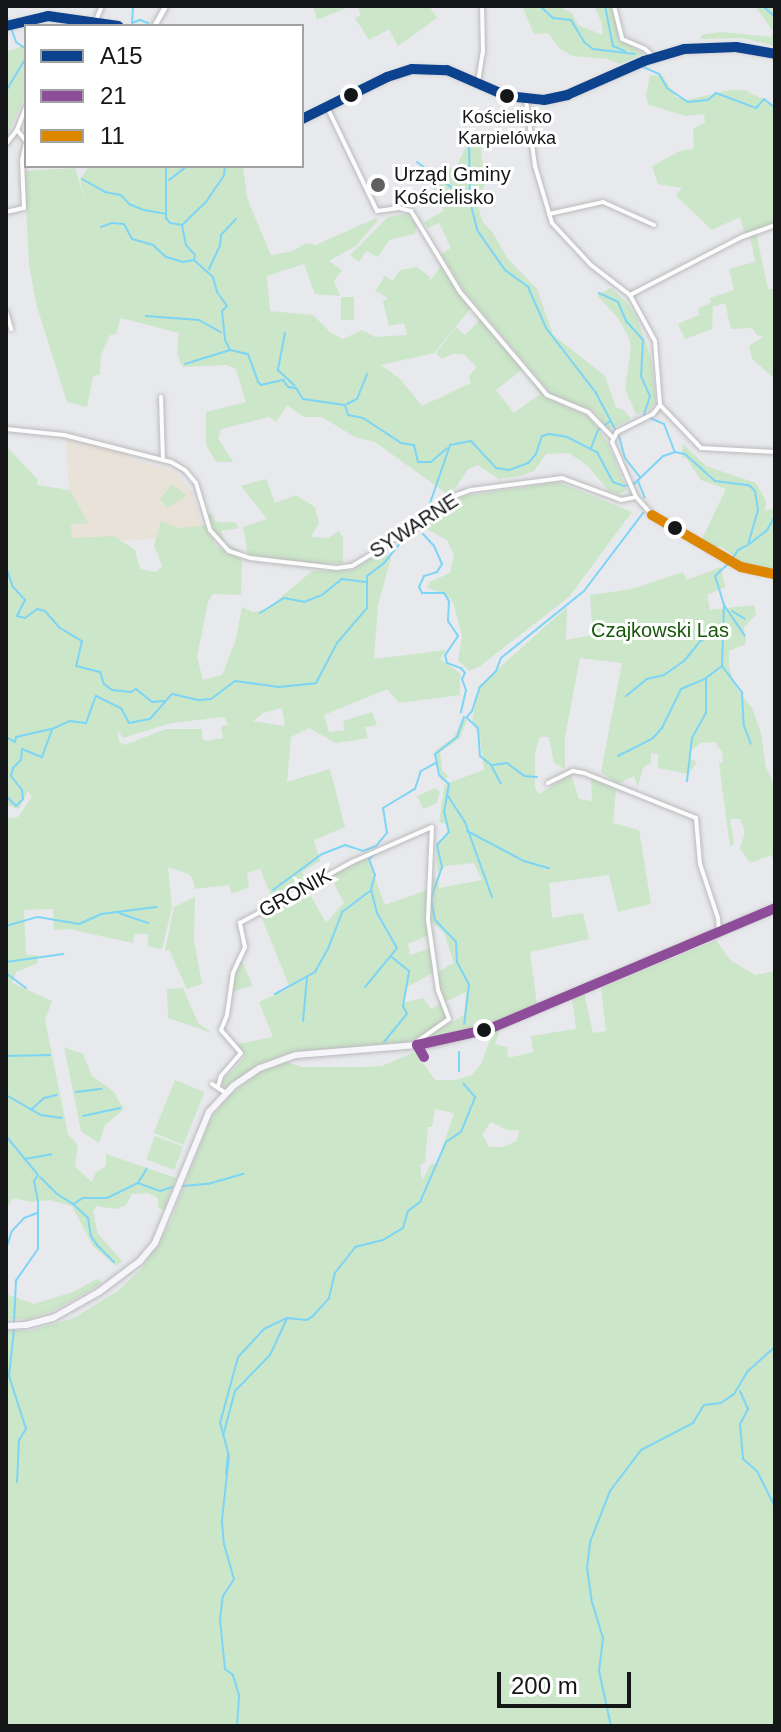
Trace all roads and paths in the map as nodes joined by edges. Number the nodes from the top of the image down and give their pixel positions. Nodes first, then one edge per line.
1 (102, 6) edge
2 (165, 6) edge
3 (482, 6) edge
4 (614, 6) edge
5 (35, 17) junction
6 (96, 20) junction
7 (38, 24) edge
8 (106, 24) edge
9 (155, 24) edge
10 (6, 26) edge
11 (775, 54) edge
12 (654, 57) junction
13 (478, 82) junction
14 (526, 100) junction
15 (327, 107) junction
16 (24, 111) edge
17 (304, 118) edge
18 (17, 130) junction
19 (24, 139) edge
20 (6, 144) edge
21 (24, 151) edge
22 (6, 212) edge
23 (549, 214) junction
24 (654, 225) dead end
25 (775, 225) edge
26 (630, 295) junction
27 (6, 311) edge
28 (11, 329) dead end
29 (161, 397) dead end
30 (660, 405) junction
31 (6, 429) edge
32 (613, 438) junction
33 (775, 452) edge
34 (163, 460) junction
35 (637, 500) junction
36 (775, 574) edge
37 (548, 783) dead end
38 (775, 908) edge
39 (719, 931) junction
40 (412, 1045) junction
41 (226, 1093) junction
42 (6, 1326) edge

1 - 6 street
2 - 9 street
3 - 13 street
4 - 12 street
5 - 6 street
5 - 7 street
5 - 10 street
6 - 8 street
11 - 12 street
12 - 14 street
13 - 14 street
13 - 15 street
14 - 23 street
15 - 17 street
15 - 32 street
16 - 18 street
18 - 19 street
18 - 20 street
21 - 22 street
23 - 24 street
23 - 26 street
25 - 26 street
26 - 30 street
27 - 28 street
29 - 34 street
30 - 32 street
30 - 33 street
31 - 34 street, SYWARNE
32 - 35 street
34 - 35 street, SYWARNE
35 - 36 street
37 - 39 street
38 - 39 main road
39 - 40 main road
40 - 41 main road
40 - 41 street, GRONIK
41 - 42 main road

